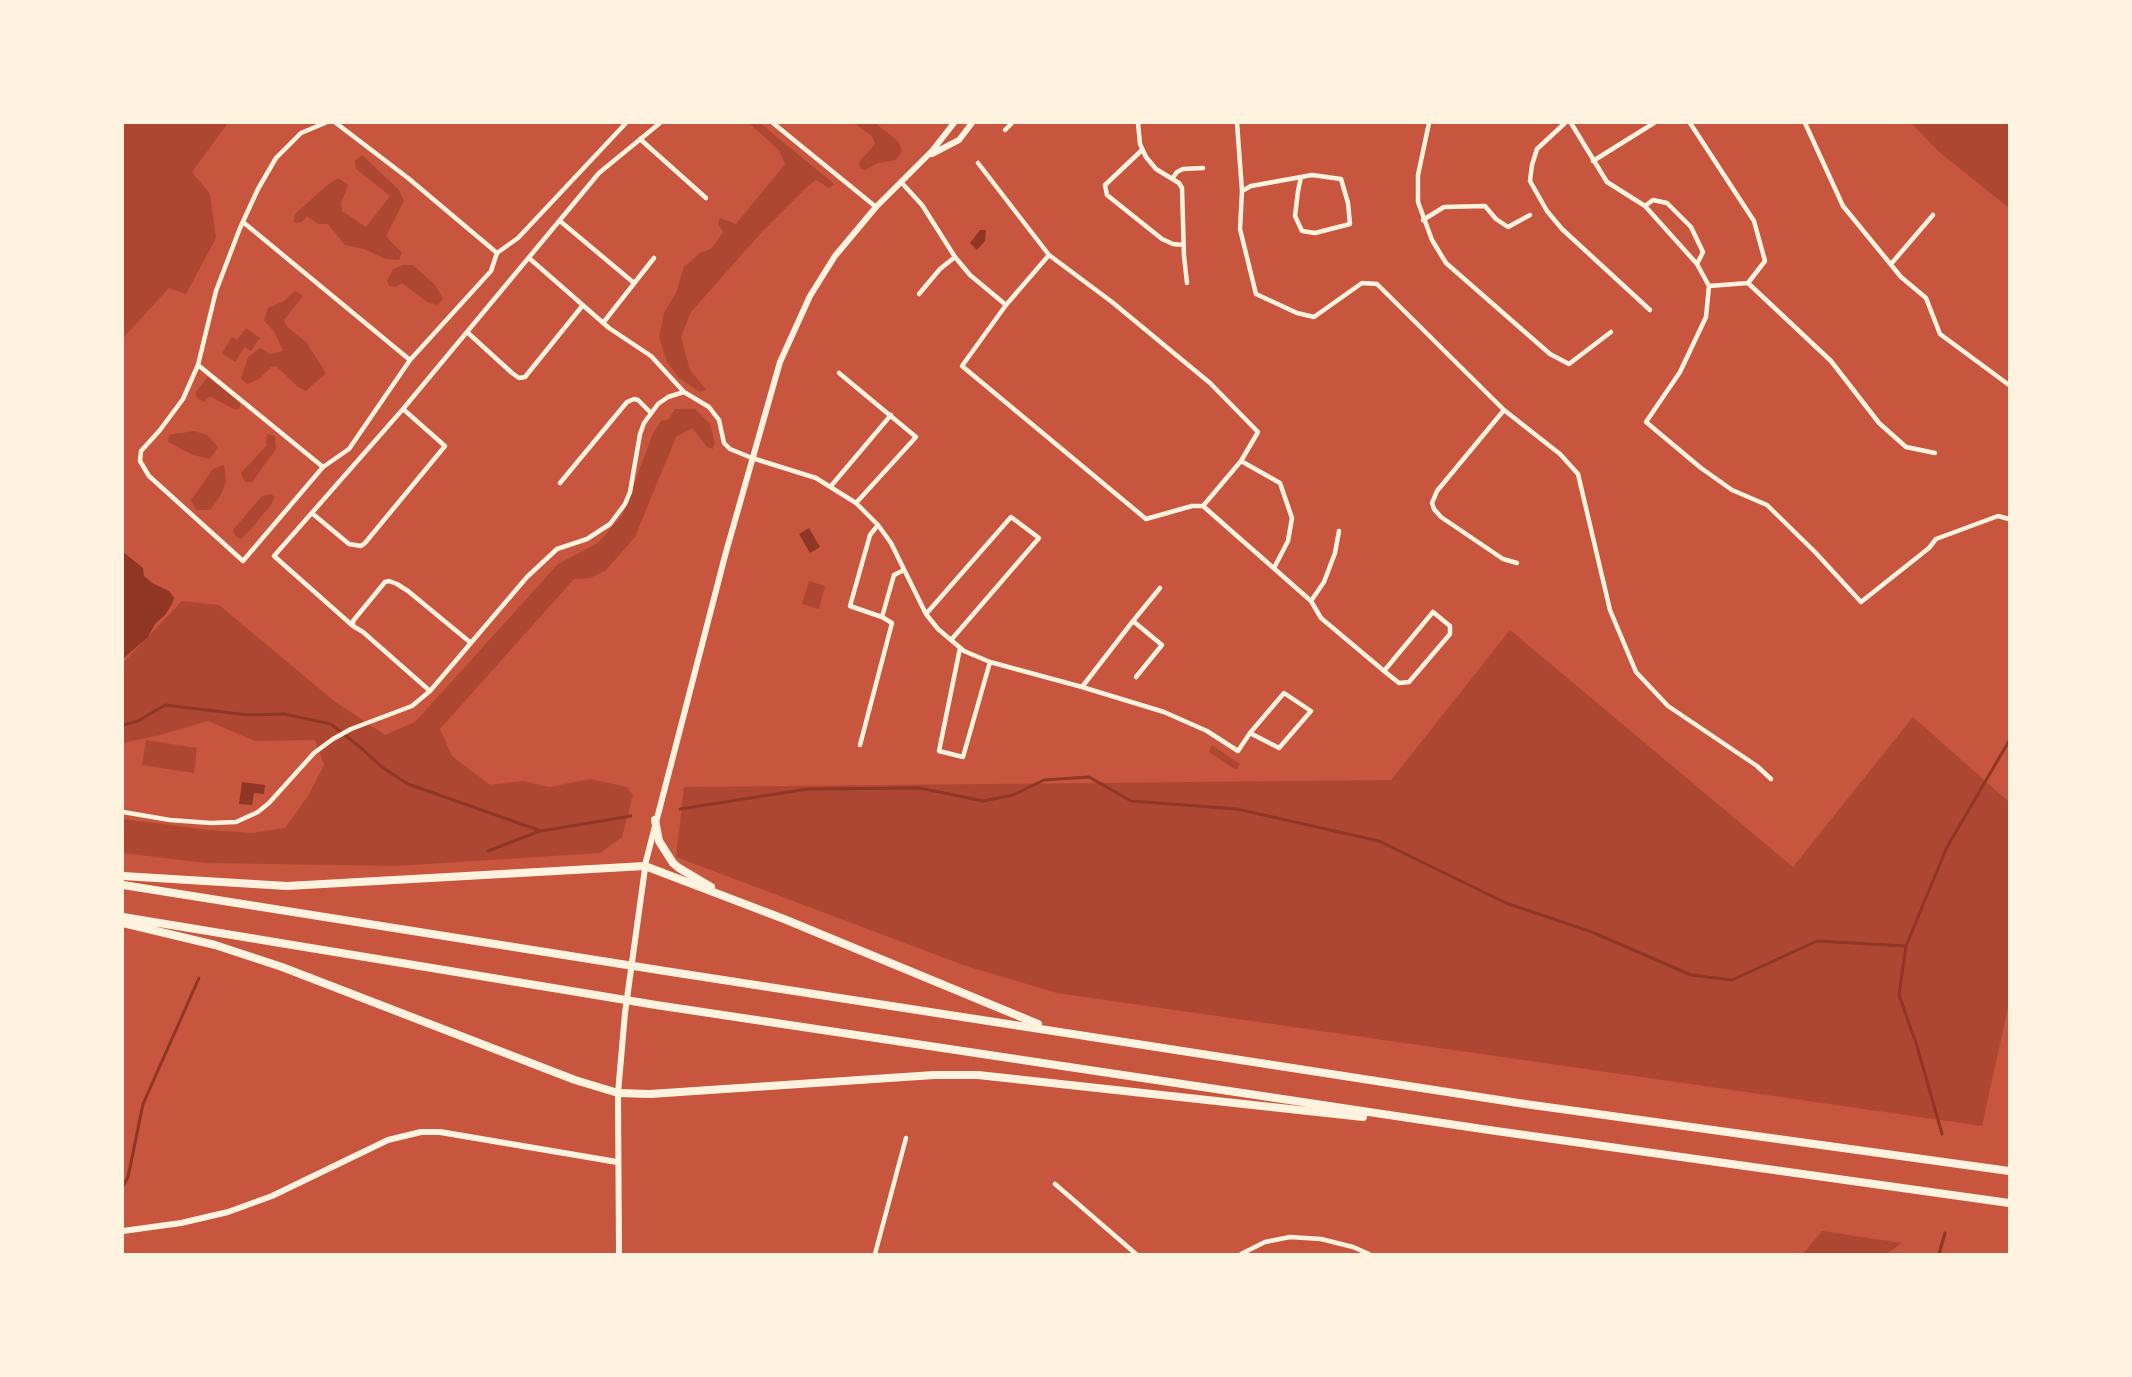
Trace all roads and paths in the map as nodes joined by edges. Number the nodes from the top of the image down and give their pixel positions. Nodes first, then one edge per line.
1 (325, 123) edge
2 (336, 123) edge
3 (626, 123) edge
4 (660, 123) edge
5 (773, 123) edge
6 (954, 123) edge
7 (972, 123) edge
8 (1012, 123) edge
9 (1138, 123) edge
10 (1237, 123) edge
11 (1429, 123) edge
12 (1565, 123) edge
13 (1571, 123) edge
14 (1654, 123) edge
15 (1690, 123) edge
16 (1805, 123) edge
17 (1005, 130) dead end
18 (640, 139) junction
19 (1142, 150) junction
20 (926, 157) junction
21 (1593, 161) junction
22 (978, 163) dead end
23 (1203, 168) dead end
24 (1301, 177) junction
25 (1172, 179) junction
26 (901, 182) junction
27 (1242, 191) junction
28 (706, 198) dead end
29 (1645, 206) junction
30 (876, 207) junction
31 (1530, 215) dead end
32 (1933, 215) dead end
33 (1423, 220) junction
34 (560, 221) junction
35 (243, 222) junction
36 (1183, 245) junction
37 (497, 253) junction
38 (1049, 255) junction
39 (955, 256) junction
40 (529, 258) junction
41 (654, 258) dead end
42 (1697, 264) junction
43 (1891, 264) junction
44 (634, 283) junction
45 (1187, 283) dead end
46 (1748, 283) junction
47 (1709, 286) junction
48 (920, 294) dead end
49 (583, 305) junction
50 (1006, 305) junction
51 (1650, 309) dead end
52 (603, 323) junction
53 (467, 332) junction
54 (1611, 332) dead end
55 (410, 360) junction
56 (198, 365) junction
57 (839, 373) dead end
58 (2009, 385) edge
59 (684, 392) junction
60 (403, 409) junction
61 (1504, 410) junction
62 (651, 413) junction
63 (891, 415) junction
64 (1935, 453) dead end
65 (752, 458) junction
66 (1241, 461) junction
67 (323, 467) junction
68 (560, 483) dead end
69 (831, 486) junction
70 (856, 503) junction
71 (1203, 506) junction
72 (313, 514) junction
73 (2009, 519) edge
74 (878, 525) junction
75 (1339, 531) dead end
76 (1517, 563) dead end
77 (1274, 568) junction
78 (904, 570) junction
79 (1160, 588) dead end
80 (1311, 601) junction
81 (926, 614) junction
82 (882, 617) junction
83 (1133, 621) junction
84 (353, 626) junction
85 (951, 640) junction
86 (471, 643) junction
87 (960, 648) junction
88 (990, 662) junction
89 (1384, 671) junction
90 (1136, 677) dead end
91 (1082, 687) junction
92 (430, 690) junction
93 (1250, 733) junction
94 (860, 745) dead end
95 (1771, 779) dead end
96 (123, 812) edge
97 (655, 820) junction
98 (645, 866) junction
99 (123, 876) edge
100 (123, 885) edge
101 (732, 899) junction
102 (123, 916) edge
103 (123, 923) edge
104 (1053, 1030) junction
105 (618, 1093) junction
106 (1489, 1130) junction
107 (906, 1138) dead end
108 (617, 1162) junction
109 (2009, 1171) edge
110 (1055, 1184) dead end
111 (2009, 1203) edge
112 (123, 1231) edge
113 (620, 1254) edge
114 (875, 1254) edge
115 (1136, 1254) edge
116 (1241, 1254) edge
117 (1369, 1254) edge

1 - 35 street
2 - 37 street
3 - 37 street
4 - 18 street
5 - 30 street
6 - 20 street
7 - 20 street
8 - 17 street
9 - 19 street
10 - 27 street
11 - 33 street
12 - 51 street
13 - 21 street
14 - 21 street
15 - 46 street
16 - 43 street
18 - 28 street
18 - 34 street
19 - 25 street
19 - 36 street
20 - 26 street
21 - 29 street
22 - 38 street
23 - 25 street
24 - 24 street
24 - 27 street
25 - 36 street
26 - 30 street
26 - 39 street
27 - 61 street
29 - 42 street
29 - 42 street
30 - 65 street
31 - 33 street
32 - 43 street
33 - 54 street
34 - 40 street
34 - 44 street
35 - 55 street
35 - 56 street
36 - 45 street
37 - 55 street
38 - 50 street
38 - 66 street
39 - 48 street
39 - 50 street
40 - 49 street
40 - 53 street
41 - 44 street
42 - 47 street
43 - 58 street
44 - 52 street
46 - 47 street
46 - 64 street
47 - 73 street
49 - 52 street
49 - 53 street
50 - 71 street
52 - 59 street
53 - 60 street
55 - 67 street
56 - 67 street
56 - 67 street
57 - 63 street
59 - 62 street
59 - 65 street
60 - 72 street
60 - 72 street
61 - 76 street
61 - 95 street
62 - 68 street
62 - 86 street
63 - 69 street
63 - 70 street
65 - 69 street
65 - 97 street
66 - 71 street
66 - 77 street
69 - 70 street
70 - 74 street
71 - 77 street
72 - 84 street
74 - 78 street
74 - 82 street
75 - 80 street
77 - 80 street
78 - 81 street
78 - 82 street
79 - 83 street
80 - 89 street
81 - 85 street
81 - 85 street
82 - 94 street
83 - 90 street
83 - 91 street
84 - 86 street
84 - 92 street
85 - 87 street
86 - 92 street
87 - 88 street
87 - 88 street
88 - 91 street
89 - 89 street
91 - 93 street
92 - 96 street
93 - 93 street
97 - 98 street
97 - 101 highway
98 - 99 highway
98 - 101 highway
98 - 105 street
100 - 104 highway
101 - 104 highway
102 - 106 highway
103 - 105 highway
104 - 109 highway
105 - 106 highway
105 - 108 street
106 - 111 highway
107 - 114 street
108 - 112 street
108 - 113 street
110 - 115 street
116 - 117 street

